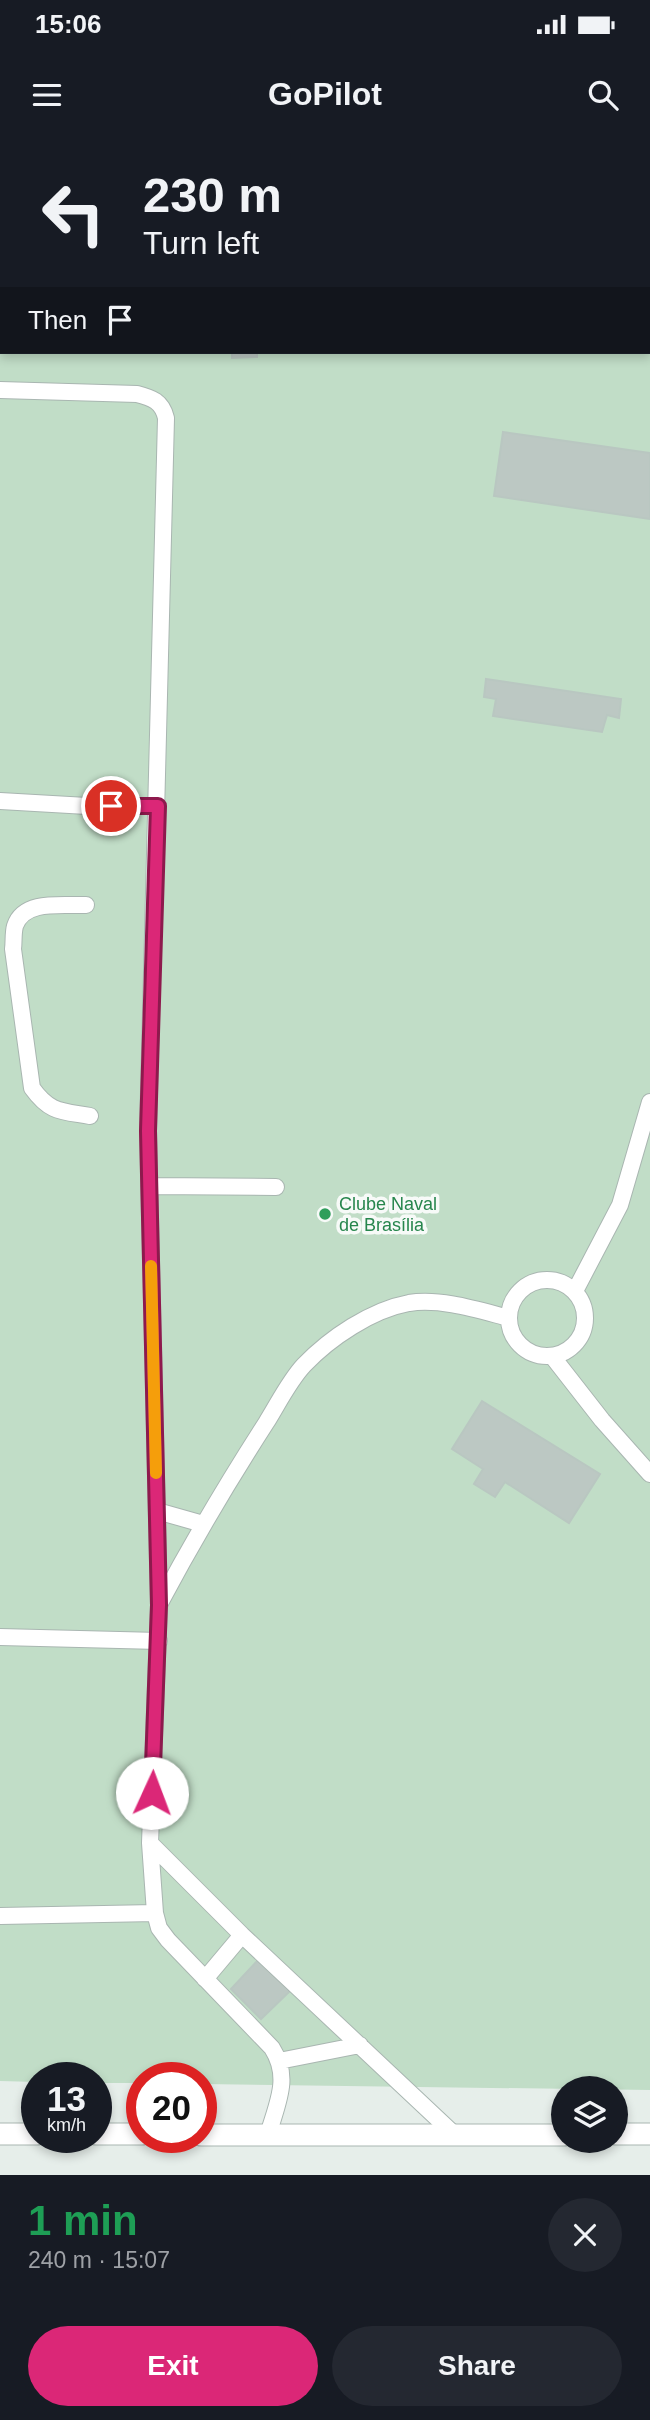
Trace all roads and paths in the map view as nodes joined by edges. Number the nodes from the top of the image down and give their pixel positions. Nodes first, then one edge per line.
1 (0, 390) edge
2 (0, 802) edge
3 (158, 806) junction
4 (86, 905) dead end
5 (650, 1102) edge
6 (90, 1116) dead end
7 (149, 1186) junction
8 (276, 1187) dead end
9 (575, 1291) junction
10 (509, 1318) junction
11 (552, 1356) junction
12 (650, 1474) edge
13 (157, 1511) junction
14 (202, 1524) junction
15 (159, 1605) junction
16 (0, 1637) edge
17 (159, 1641) junction
18 (150, 1843) junction
19 (155, 1913) junction
20 (0, 1916) edge
21 (242, 1935) junction
22 (205, 1979) junction
23 (359, 2045) junction
24 (279, 2061) junction
25 (0, 2134) edge
26 (21, 2134) edge
27 (628, 2134) edge
28 (650, 2134) edge
29 (217, 2135) edge
30 (268, 2135) junction
31 (551, 2135) edge
32 (456, 2136) junction

1 - 3 lane
2 - 3 lane
3 - 7 lane
4 - 6 lane
5 - 9 lane
7 - 8 lane
7 - 13 lane
9 - 10 lane
9 - 11 lane
10 - 11 lane
10 - 14 lane
11 - 12 lane
13 - 14 lane
13 - 15 lane
14 - 15 lane
15 - 17 lane
16 - 17 lane
17 - 18 lane
18 - 19 lane
18 - 21 lane
19 - 20 lane
19 - 22 lane
21 - 22 lane
21 - 23 lane
22 - 24 lane
23 - 24 lane
23 - 32 lane
24 - 30 lane
25 - 26 street
27 - 28 street
29 - 30 street
30 - 32 street
31 - 32 street

